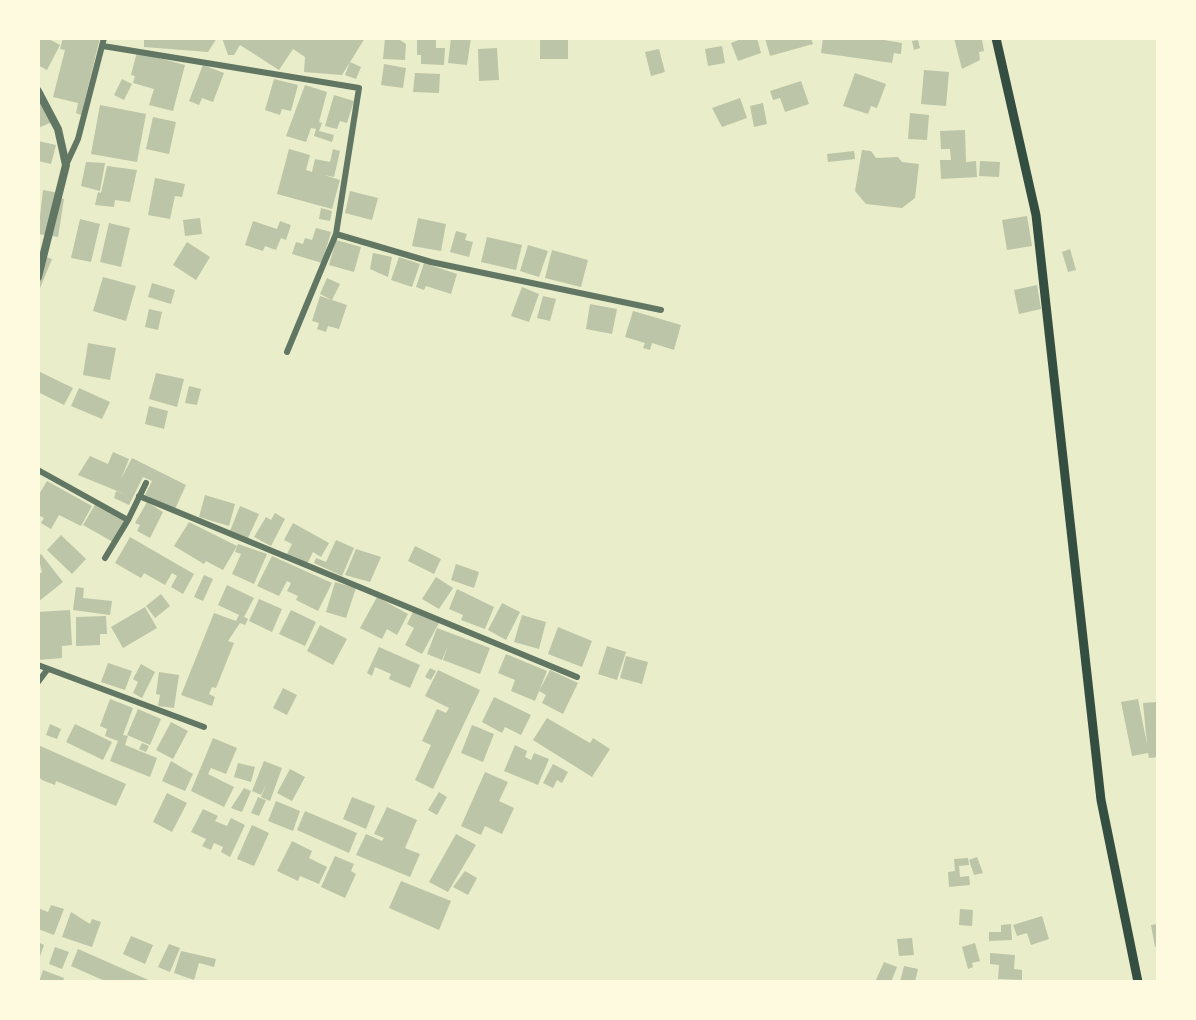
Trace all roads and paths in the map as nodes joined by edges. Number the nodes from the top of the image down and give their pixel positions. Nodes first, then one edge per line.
1 (996, 38) edge
2 (103, 42) edge
3 (38, 91) edge
4 (66, 165) junction
5 (336, 234) junction
6 (38, 277) edge
7 (662, 310) dead end
8 (287, 352) dead end
9 (38, 470) edge
10 (146, 483) dead end
11 (139, 496) junction
12 (128, 520) junction
13 (105, 558) dead end
14 (38, 665) edge
15 (47, 670) junction
16 (577, 677) dead end
17 (38, 682) edge
18 (204, 727) dead end
19 (1138, 982) edge

1 - 19 main road
2 - 4 street
2 - 5 street
3 - 4 street
4 - 6 street
5 - 7 street
5 - 8 street
9 - 12 street
10 - 11 street
11 - 12 street
11 - 16 street
12 - 13 street
14 - 15 street
15 - 17 street
15 - 18 street

